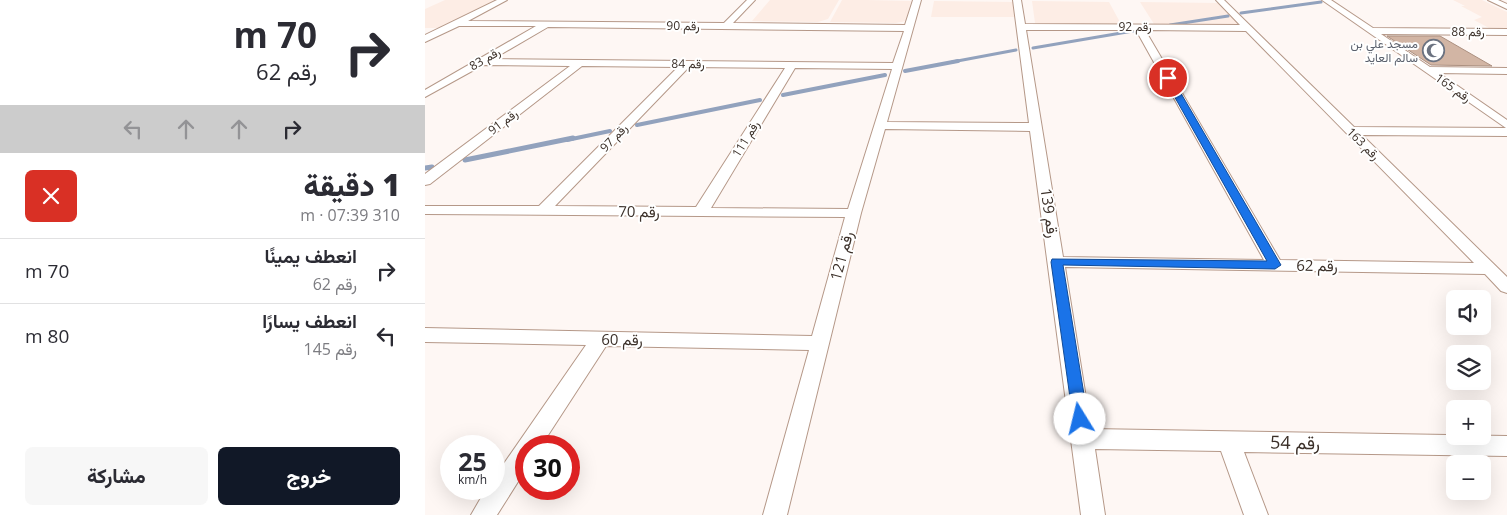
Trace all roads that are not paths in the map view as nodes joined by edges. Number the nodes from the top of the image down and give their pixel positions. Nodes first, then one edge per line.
1 (503, 0) edge
2 (751, 0) edge
3 (917, 0) edge
4 (1017, 0) edge
5 (1220, 0) edge
6 (1326, 0) edge
7 (1492, 0) edge
8 (1507, 7) edge
9 (457, 23) junction
10 (545, 25) junction
11 (725, 26) junction
12 (1021, 27) junction
13 (1139, 27) junction
14 (908, 28) junction
15 (1248, 28) junction
16 (1370, 31) junction
17 (1507, 32) edge
18 (425, 39) edge
19 (480, 62) junction
20 (580, 63) junction
21 (686, 64) junction
22 (792, 65) junction
23 (897, 66) junction
24 (1428, 70) junction
25 (1507, 71) edge
26 (425, 94) edge
27 (879, 125) junction
28 (1507, 125) edge
29 (1036, 127) junction
30 (1350, 131) junction
31 (1507, 132) edge
32 (425, 182) edge
33 (425, 210) edge
34 (543, 211) junction
35 (699, 213) junction
36 (854, 213) junction
37 (1057, 262) junction
38 (1275, 265) junction
39 (1488, 269) junction
40 (1507, 287) edge
41 (425, 335) edge
42 (600, 339) junction
43 (819, 344) junction
44 (536, 435) edge
45 (1083, 439) junction
46 (1229, 442) junction
47 (1507, 446) edge
48 (515, 467) edge
49 (483, 515) edge
50 (775, 515) edge
51 (1093, 515) edge
52 (1256, 515) edge

1 - 9 street
2 - 11 street
3 - 14 street, رقم 121
4 - 12 street, رقم 139
5 - 15 street, رقم 163
6 - 16 street, رقم 165
7 - 8 street
9 - 10 street, رقم 90
9 - 18 street
10 - 11 street, رقم 90
10 - 19 street, رقم 83
11 - 14 street, رقم 90
12 - 13 street, رقم 92
12 - 29 street, رقم 139
13 - 15 street, رقم 92
13 - 38 street
14 - 23 street, رقم 121
15 - 30 street, رقم 163
16 - 17 street, رقم 88
16 - 24 street, رقم 165
19 - 20 street, رقم 84
19 - 26 street, رقم 83
20 - 21 street, رقم 84
20 - 32 street, رقم 91
21 - 22 street, رقم 84
21 - 34 street, رقم 97
22 - 23 street, رقم 84
22 - 35 street, رقم 111
23 - 27 street, رقم 121
24 - 25 street
24 - 28 street, رقم 165
27 - 29 street
27 - 36 street, رقم 121
29 - 37 street, رقم 139
30 - 31 street
30 - 39 street, رقم 163
33 - 34 street, رقم 70
34 - 35 street, رقم 70
35 - 36 street, رقم 70
36 - 43 street, رقم 121
37 - 38 street, رقم 62
37 - 45 street, رقم 139
38 - 39 street, رقم 62
39 - 40 street, رقم 163
41 - 42 street, رقم 60
42 - 43 street, رقم 60
42 - 44 street
43 - 50 street, رقم 121
45 - 46 street, رقم 54
45 - 51 street, رقم 139
46 - 47 street, رقم 54
46 - 52 street
48 - 49 street

